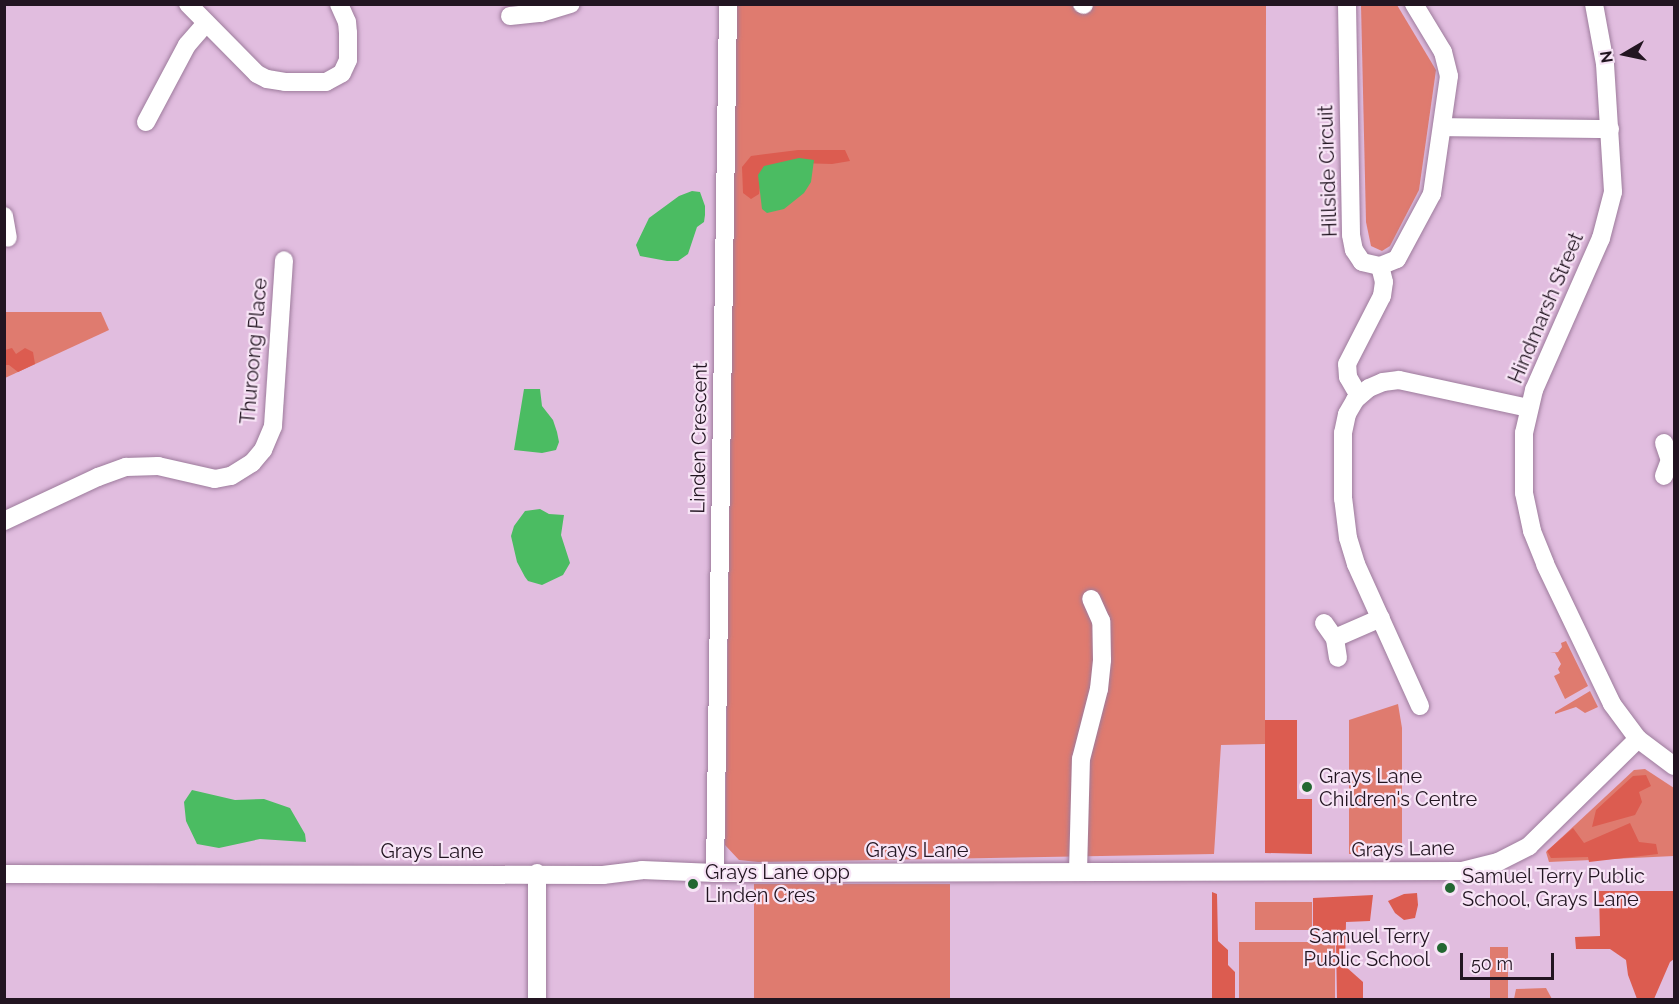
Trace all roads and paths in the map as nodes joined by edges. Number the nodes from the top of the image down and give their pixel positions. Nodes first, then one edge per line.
1 (188, 4) edge
2 (339, 4) edge
3 (571, 4) edge
4 (728, 4) edge
5 (1347, 4) edge
6 (1414, 4) edge
7 (1594, 4) edge
8 (510, 16) dead end
9 (206, 23) junction
10 (146, 122) dead end
11 (1442, 127) junction
12 (1610, 129) junction
13 (4, 216) edge
14 (8, 238) dead end
15 (284, 260) dead end
16 (1380, 266) junction
17 (1359, 396) junction
18 (1528, 408) junction
19 (4, 521) edge
20 (1091, 599) dead end
21 (1381, 618) junction
22 (1324, 623) dead end
23 (1335, 638) junction
24 (1338, 658) dead end
25 (1420, 706) dead end
26 (1638, 739) junction
27 (1674, 766) edge
28 (1078, 872) junction
29 (537, 873) junction
30 (715, 873) junction
31 (4, 874) edge
32 (537, 999) edge

1 - 9 street
2 - 9 street
3 - 8 street
4 - 30 street, Linden Crescent
5 - 16 street, Hillside Circuit
6 - 11 street
7 - 12 street, Hindmarsh Street
9 - 10 street
11 - 12 street
11 - 16 street
12 - 18 street, Hindmarsh Street
13 - 14 street
15 - 19 street, Thuroong Place
16 - 17 street
17 - 18 street
17 - 21 street
18 - 26 street, Hindmarsh Street
20 - 28 street
21 - 23 street
21 - 25 street
22 - 23 street
23 - 24 street
26 - 27 street, Hindmarsh Street
26 - 28 street, Grays Lane
28 - 30 street, Grays Lane
29 - 30 street, Grays Lane
29 - 31 street, Grays Lane
29 - 32 street

